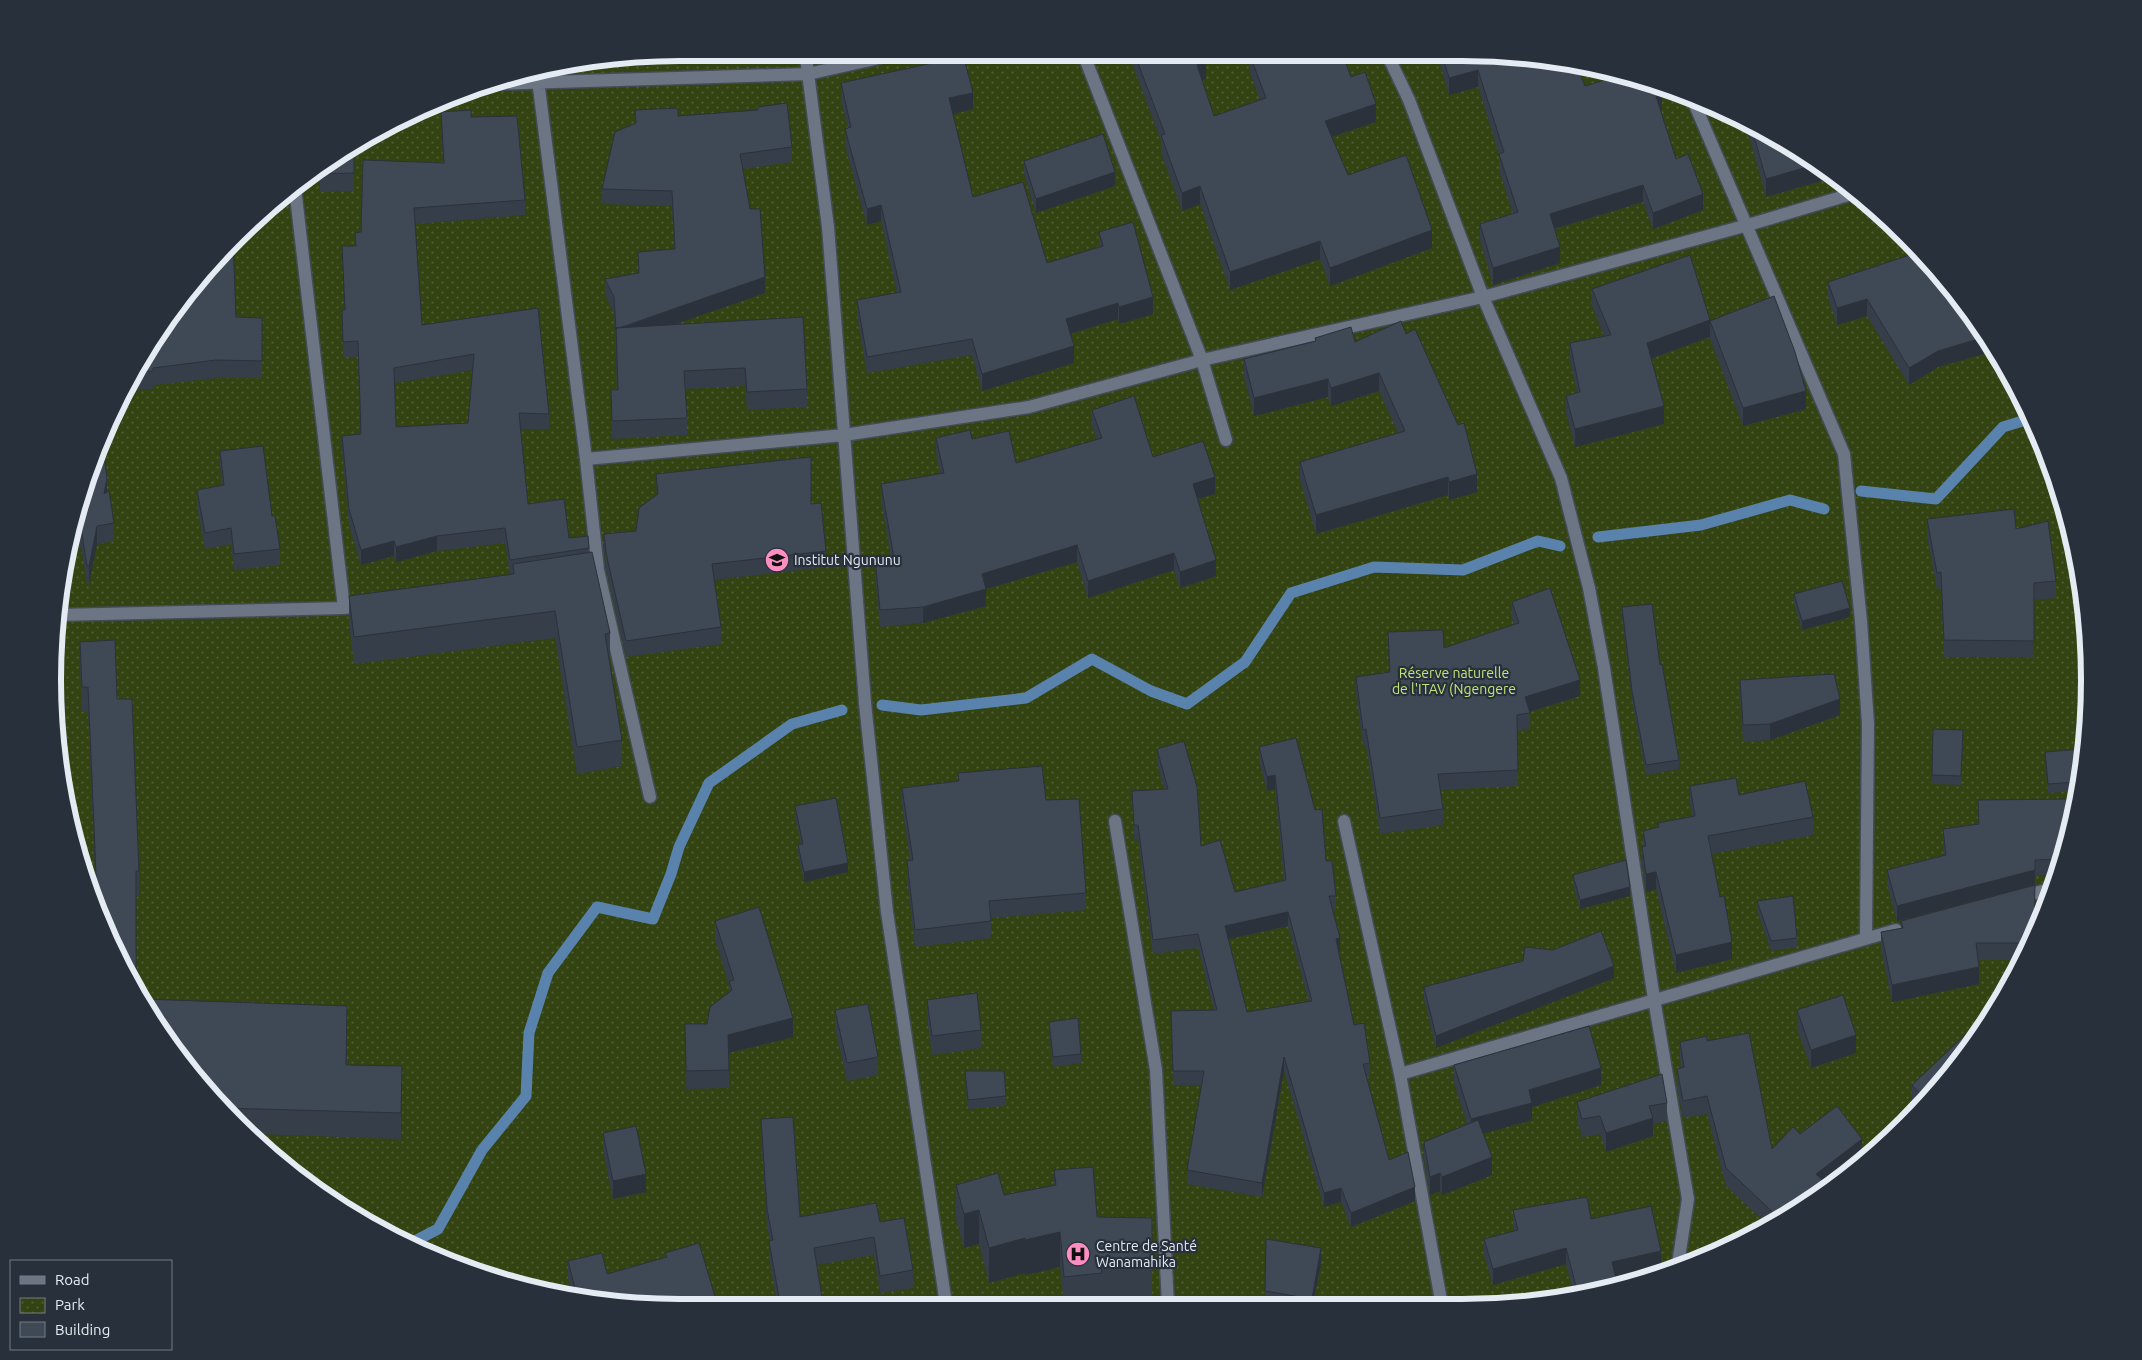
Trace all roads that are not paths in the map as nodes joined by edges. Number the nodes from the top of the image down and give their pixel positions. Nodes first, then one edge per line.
1 (806, 61) edge
2 (866, 61) edge
3 (1086, 61) edge
4 (1390, 61) edge
5 (808, 74) junction
6 (538, 77) edge
7 (542, 77) edge
8 (1696, 107) edge
9 (296, 195) edge
10 (1847, 195) edge
11 (1748, 225) junction
12 (1483, 297) junction
13 (1202, 360) junction
14 (844, 435) junction
15 (1226, 440) dead end
16 (586, 460) junction
17 (373, 604) edge
18 (344, 608) junction
19 (66, 614) edge
20 (650, 798) dead end
21 (1114, 821) dead end
22 (1344, 821) dead end
23 (2044, 891) edge
24 (2005, 901) edge
25 (1912, 926) edge
26 (1866, 938) junction
27 (1654, 999) junction
28 (1400, 1074) junction
29 (1679, 1259) edge
30 (945, 1299) edge
31 (1168, 1299) edge
32 (1441, 1299) edge

1 - 5 street
2 - 5 street
3 - 13 street
4 - 12 street
5 - 7 street
5 - 14 street
6 - 16 street
8 - 11 street
9 - 18 street
10 - 11 street
11 - 12 street
11 - 26 street
12 - 13 street
12 - 27 street
13 - 14 street
13 - 15 street
14 - 16 street
14 - 30 street
16 - 20 street
17 - 18 street
18 - 19 street
21 - 31 street
22 - 28 street
23 - 24 street
25 - 26 street
26 - 27 street
27 - 28 street
27 - 29 street
28 - 32 street

